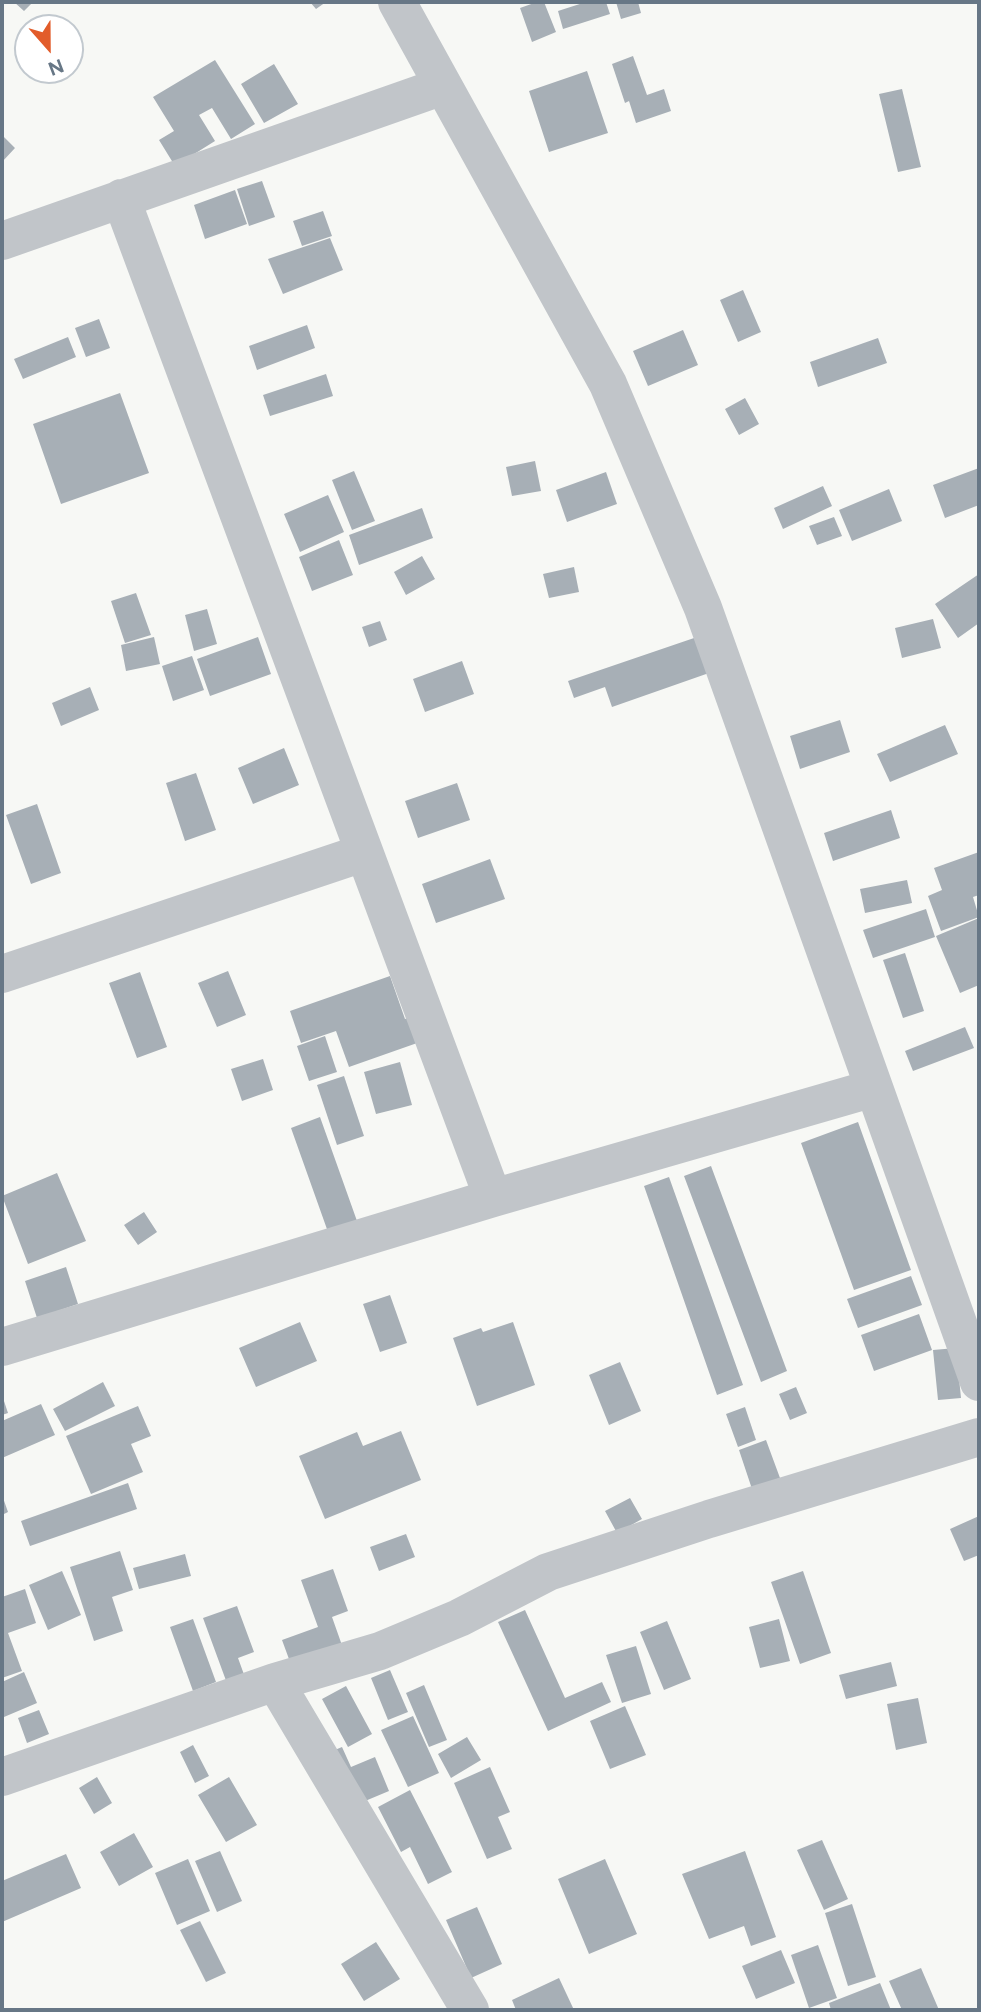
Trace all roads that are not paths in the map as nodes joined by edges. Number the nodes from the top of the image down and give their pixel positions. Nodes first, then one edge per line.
1 (397, 2) edge
2 (443, 86) junction
3 (121, 198) junction
4 (2, 241) edge
5 (363, 853) junction
6 (2, 974) edge
7 (874, 1088) junction
8 (493, 1198) junction
9 (2, 1347) edge
10 (979, 1382) edge
11 (979, 1437) edge
12 (275, 1682) junction
13 (2, 1777) edge
14 (470, 2010) edge

1 - 2 street
2 - 3 street
2 - 7 street
3 - 4 street
3 - 5 street
5 - 6 street
5 - 8 street
7 - 8 street
7 - 10 street
8 - 9 street
11 - 12 street
12 - 13 street
12 - 14 street

